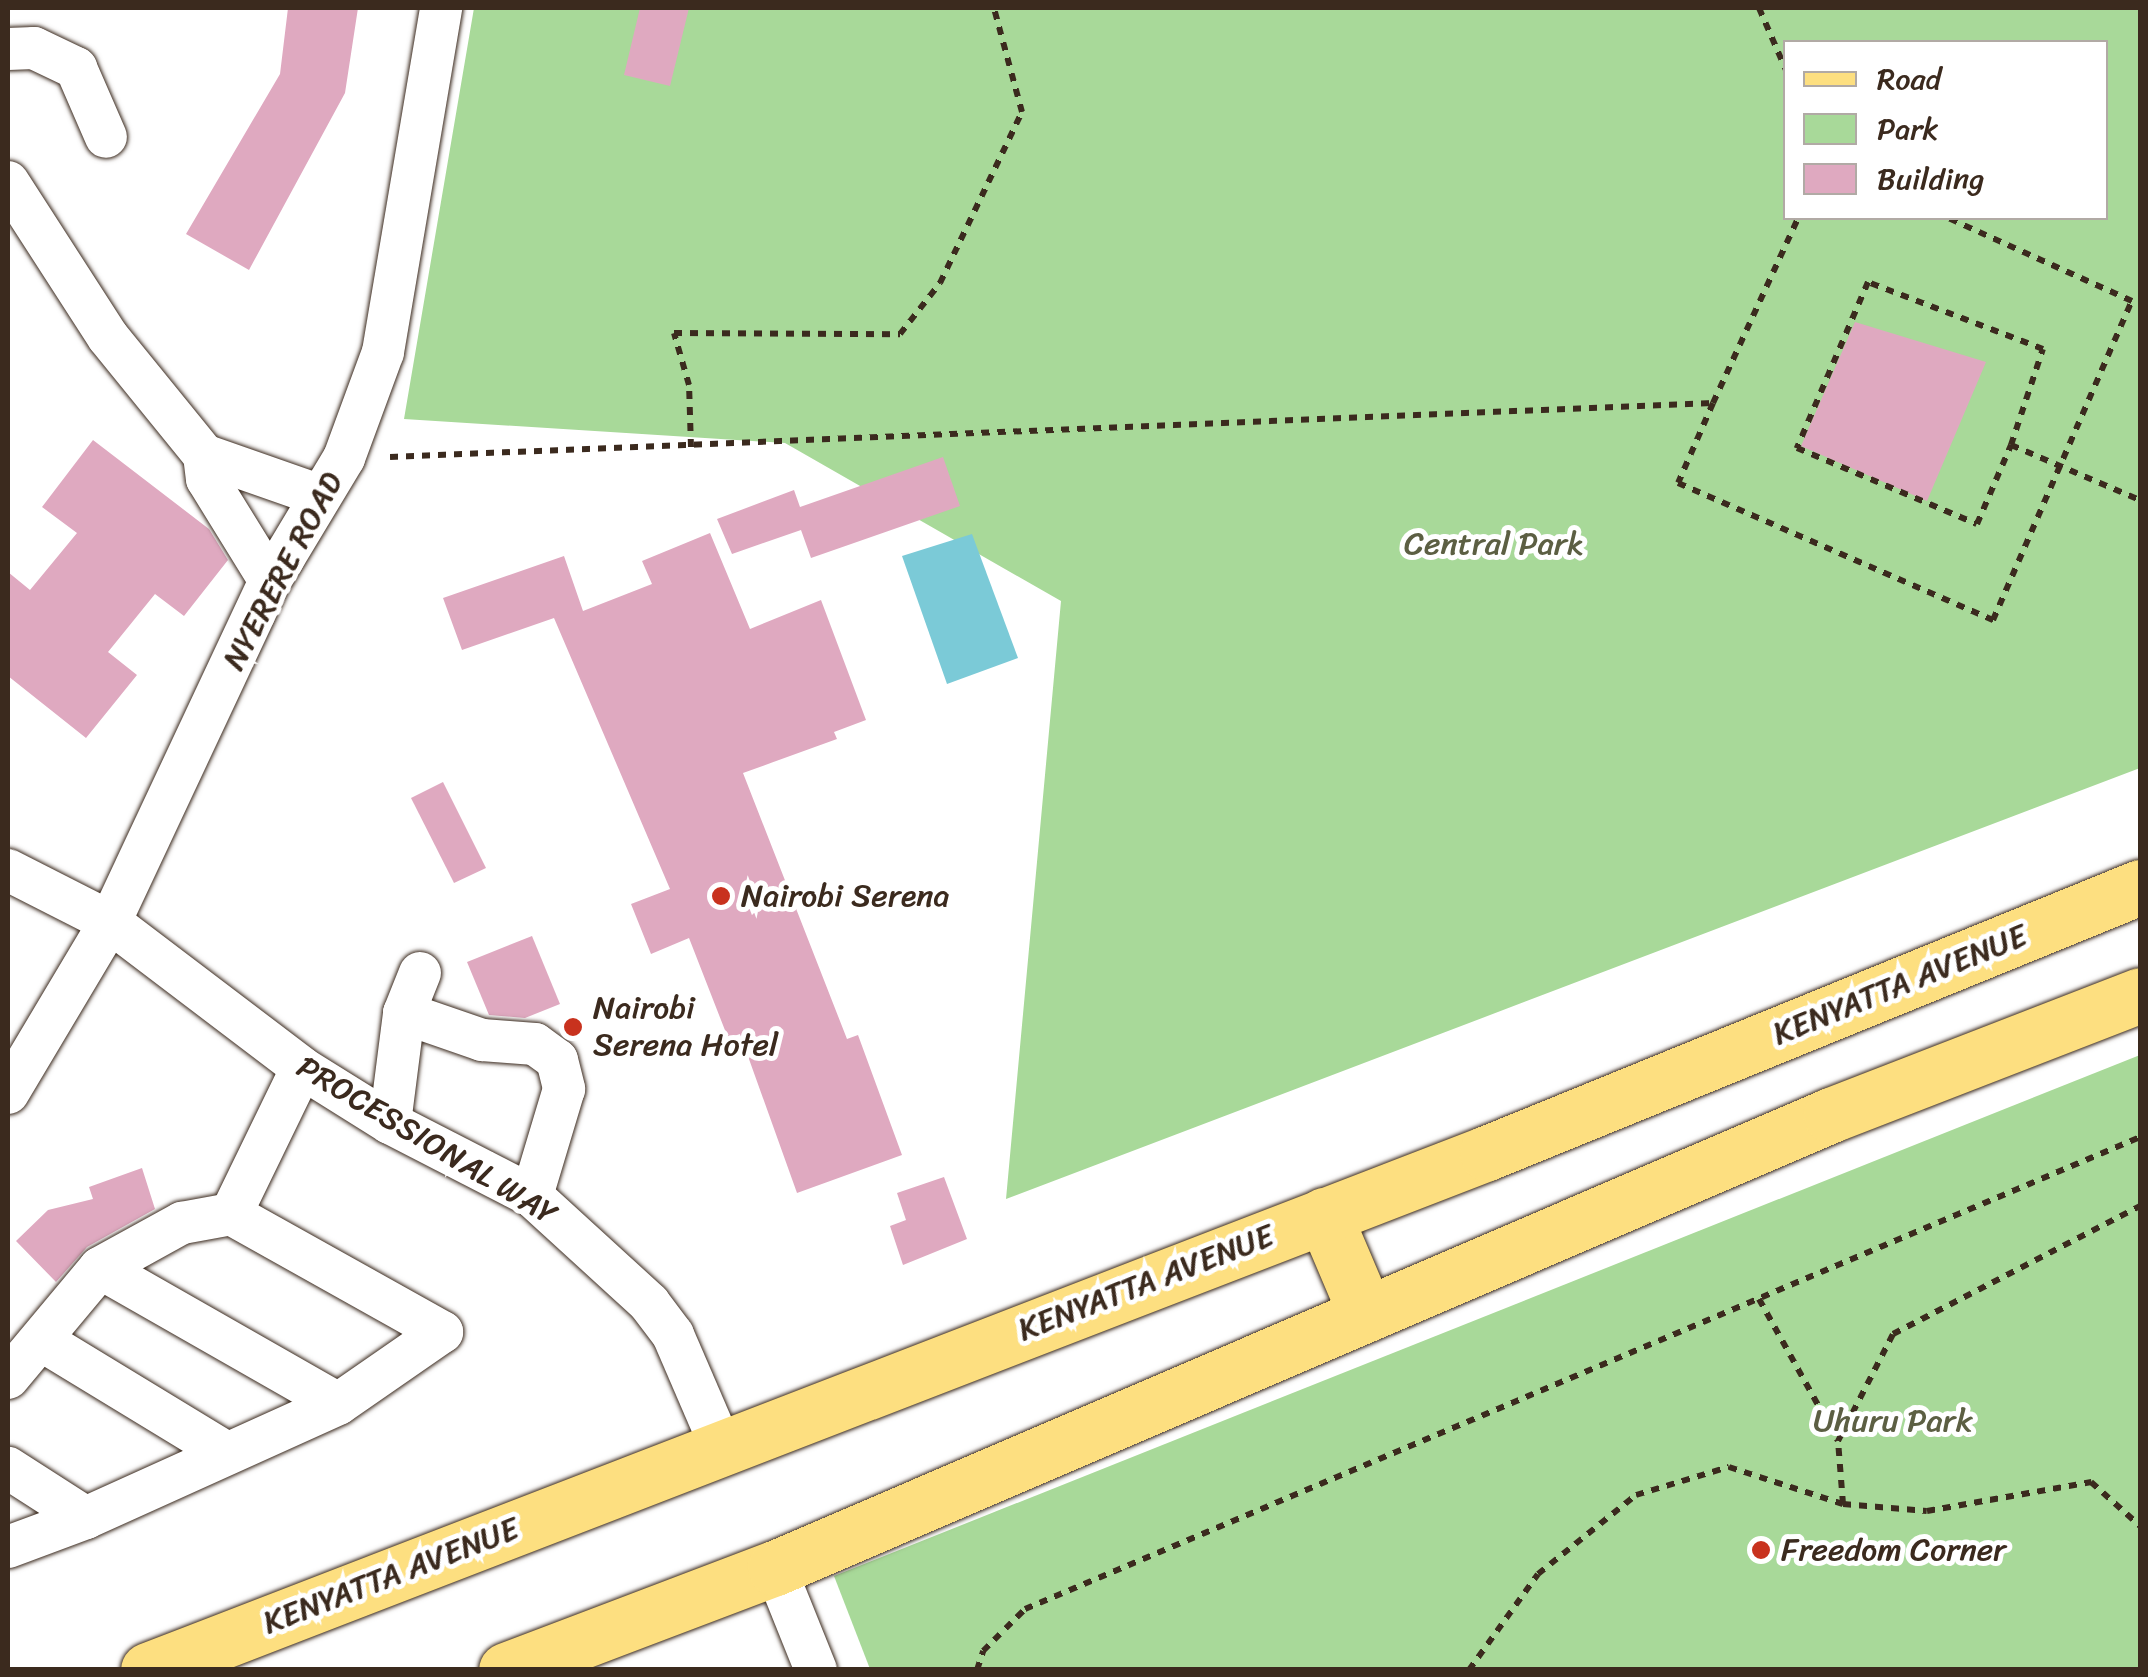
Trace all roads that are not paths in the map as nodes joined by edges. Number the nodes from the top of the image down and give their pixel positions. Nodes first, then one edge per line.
1 (442, 8) edge
2 (8, 49) edge
3 (106, 137) dead end
4 (8, 182) edge
5 (204, 455) junction
6 (318, 494) junction
7 (270, 581) junction
8 (8, 870) edge
9 (2140, 887) edge
10 (110, 922) junction
11 (420, 973) dead end
12 (2140, 995) edge
13 (404, 1012) junction
14 (302, 1068) junction
15 (8, 1092) edge
16 (390, 1124) junction
17 (532, 1196) junction
18 (231, 1214) junction
19 (1324, 1216) junction
20 (100, 1268) junction
21 (1366, 1314) junction
22 (42, 1340) junction
23 (8, 1378) edge
24 (338, 1404) junction
25 (722, 1449) junction
26 (226, 1452) junction
27 (8, 1468) edge
28 (86, 1518) junction
29 (8, 1547) edge
30 (775, 1568) junction
31 (148, 1670) edge
32 (506, 1670) edge
33 (816, 1670) edge

1 - 6 street, NYERERE ROAD
2 - 3 street
4 - 5 street
5 - 6 street
5 - 7 street
6 - 7 street, NYERERE ROAD
7 - 10 street, NYERERE ROAD
8 - 10 street, PROCESSIONAL WAY
9 - 19 main road, KENYATTA AVENUE
10 - 14 street, PROCESSIONAL WAY
10 - 15 street, NYERERE ROAD
11 - 13 street
12 - 21 main road
13 - 16 street
13 - 17 street
14 - 16 street, PROCESSIONAL WAY
14 - 18 street
16 - 17 street, PROCESSIONAL WAY
17 - 25 street, PROCESSIONAL WAY
18 - 20 street
18 - 24 street
19 - 21 main road
19 - 25 main road, KENYATTA AVENUE
20 - 22 street
20 - 24 street
21 - 30 main road
22 - 23 street
22 - 26 street
24 - 26 street
25 - 31 main road, KENYATTA AVENUE
26 - 28 street
27 - 28 street
28 - 29 street
30 - 32 main road
30 - 33 street

